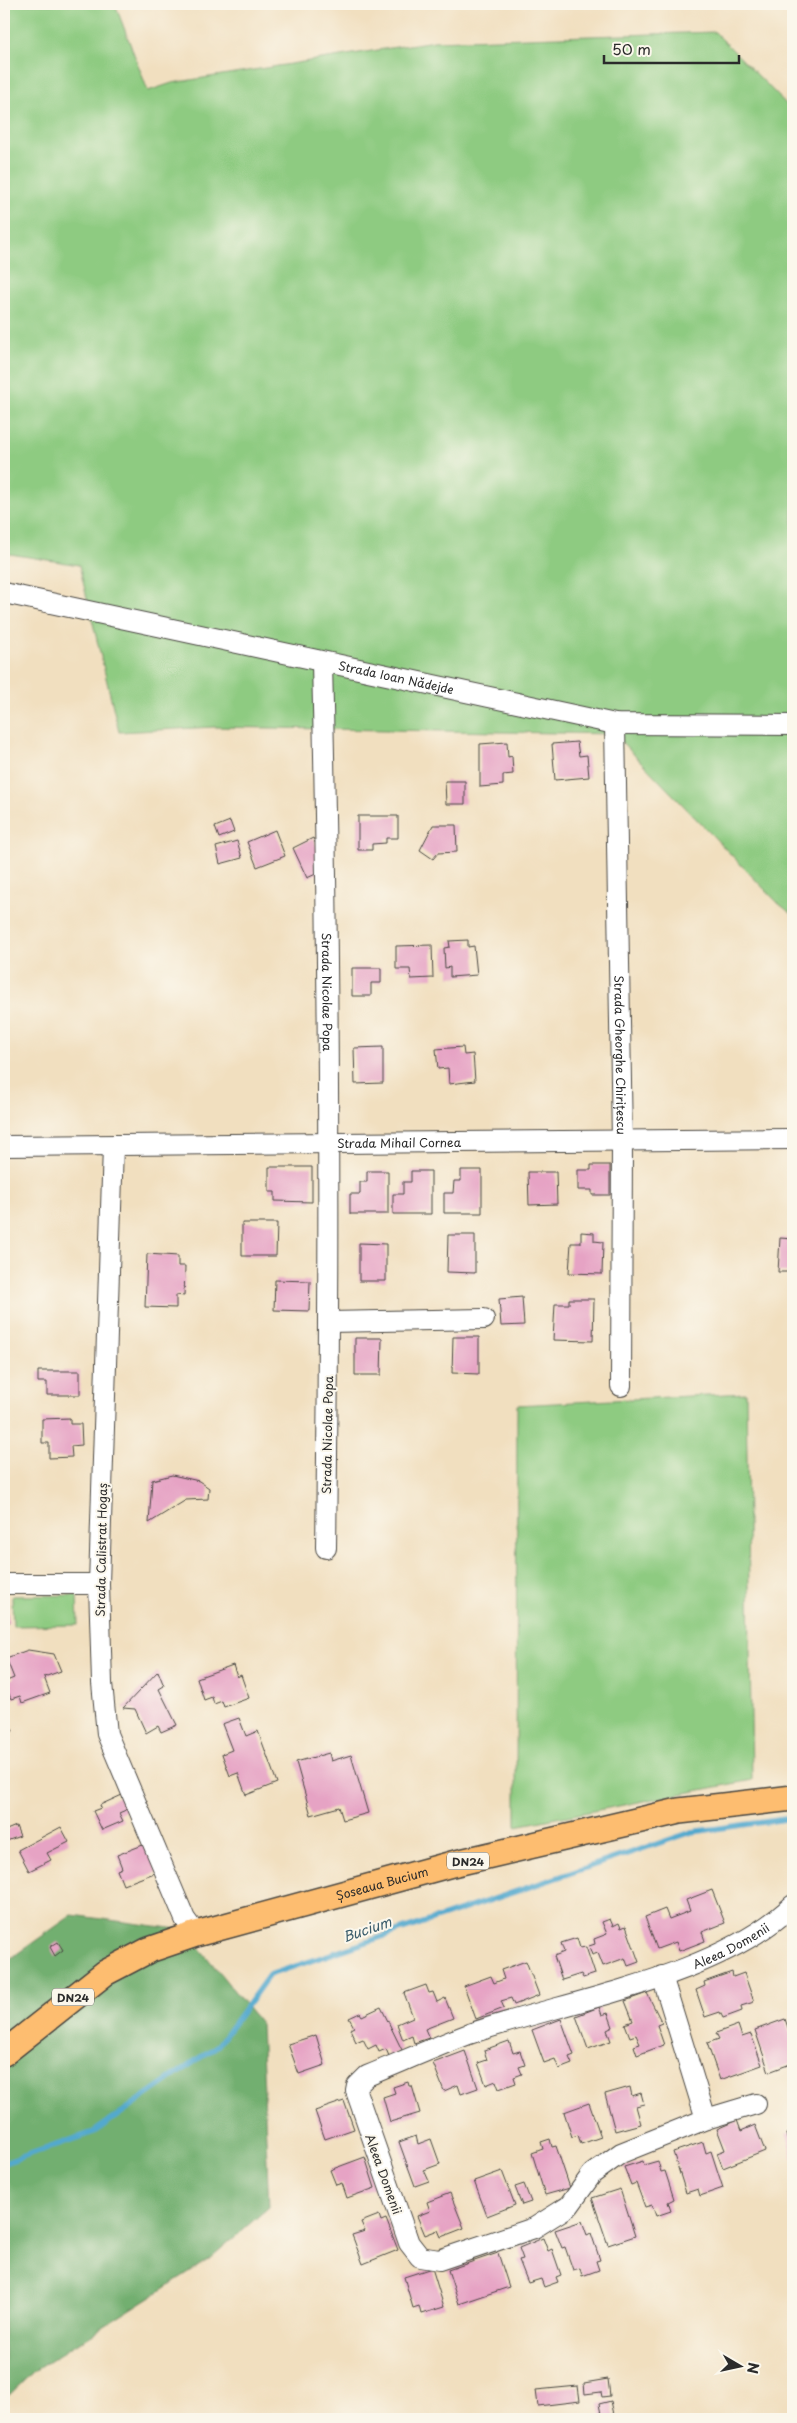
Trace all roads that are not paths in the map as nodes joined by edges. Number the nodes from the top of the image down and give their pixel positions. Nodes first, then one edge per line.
1 (4, 593) edge
2 (322, 662) junction
3 (615, 724) junction
4 (793, 726) edge
5 (793, 1139) edge
6 (622, 1141) junction
7 (330, 1143) junction
8 (4, 1146) edge
9 (113, 1146) junction
10 (484, 1319) dead end
11 (329, 1322) junction
12 (621, 1386) dead end
13 (326, 1548) dead end
14 (4, 1584) edge
15 (99, 1584) junction
16 (793, 1798) edge
17 (793, 1905) edge
18 (196, 1934) junction
19 (662, 1976) junction
20 (4, 2053) edge
21 (756, 2104) dead end
22 (706, 2119) junction

1 - 2 street, Strada Ioan Nădejde
2 - 3 street, Strada Ioan Nădejde
2 - 7 street, Strada Nicolae Popa
3 - 4 street, Strada Ioan Nădejde
3 - 6 street, Strada Gheorghe Chirițescu
5 - 6 street, Strada Mihail Cornea
6 - 7 street, Strada Mihail Cornea
6 - 12 street, Strada Gheorghe Chirițescu
7 - 9 street, Strada Mihail Cornea
7 - 11 street, Strada Nicolae Popa
8 - 9 street, Strada Mihail Cornea
9 - 15 street, Strada Calistrat Hogaș
10 - 11 street
11 - 13 street, Strada Nicolae Popa
14 - 15 street
15 - 18 street, Strada Calistrat Hogaș
16 - 18 main road, Șoseaua Bucium / DN24
17 - 19 street, Aleea Domenii
18 - 20 main road, Șoseaua Bucium / DN24
19 - 22 street
19 - 22 street, Aleea Domenii
21 - 22 street, Aleea Domenii

